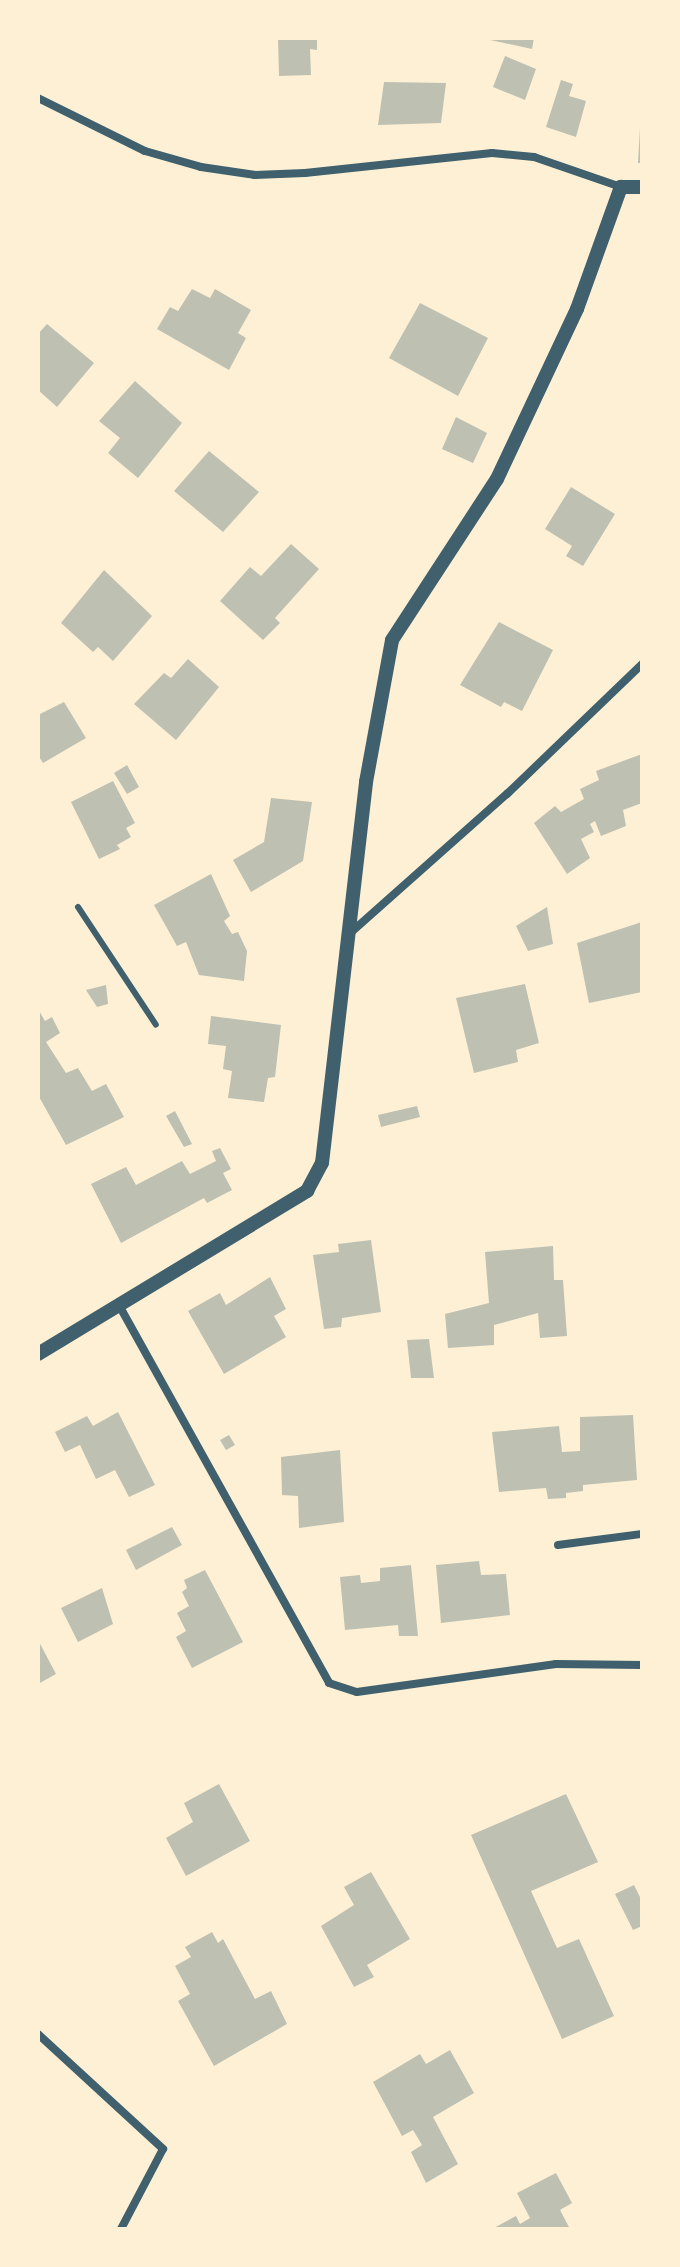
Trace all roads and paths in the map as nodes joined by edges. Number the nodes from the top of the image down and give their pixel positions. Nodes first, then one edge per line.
1 (38, 98) edge
2 (621, 187) junction
3 (642, 187) edge
4 (642, 664) edge
5 (78, 907) dead end
6 (347, 936) junction
7 (156, 1025) dead end
8 (120, 1307) junction
9 (38, 1354) edge
10 (642, 1534) edge
11 (558, 1545) dead end
12 (642, 1665) edge
13 (38, 2034) edge
14 (121, 2229) edge

1 - 2 street
2 - 3 street
2 - 6 street
4 - 6 street
5 - 7 lane
6 - 8 street
8 - 9 street
8 - 12 street
10 - 11 street
13 - 14 street

